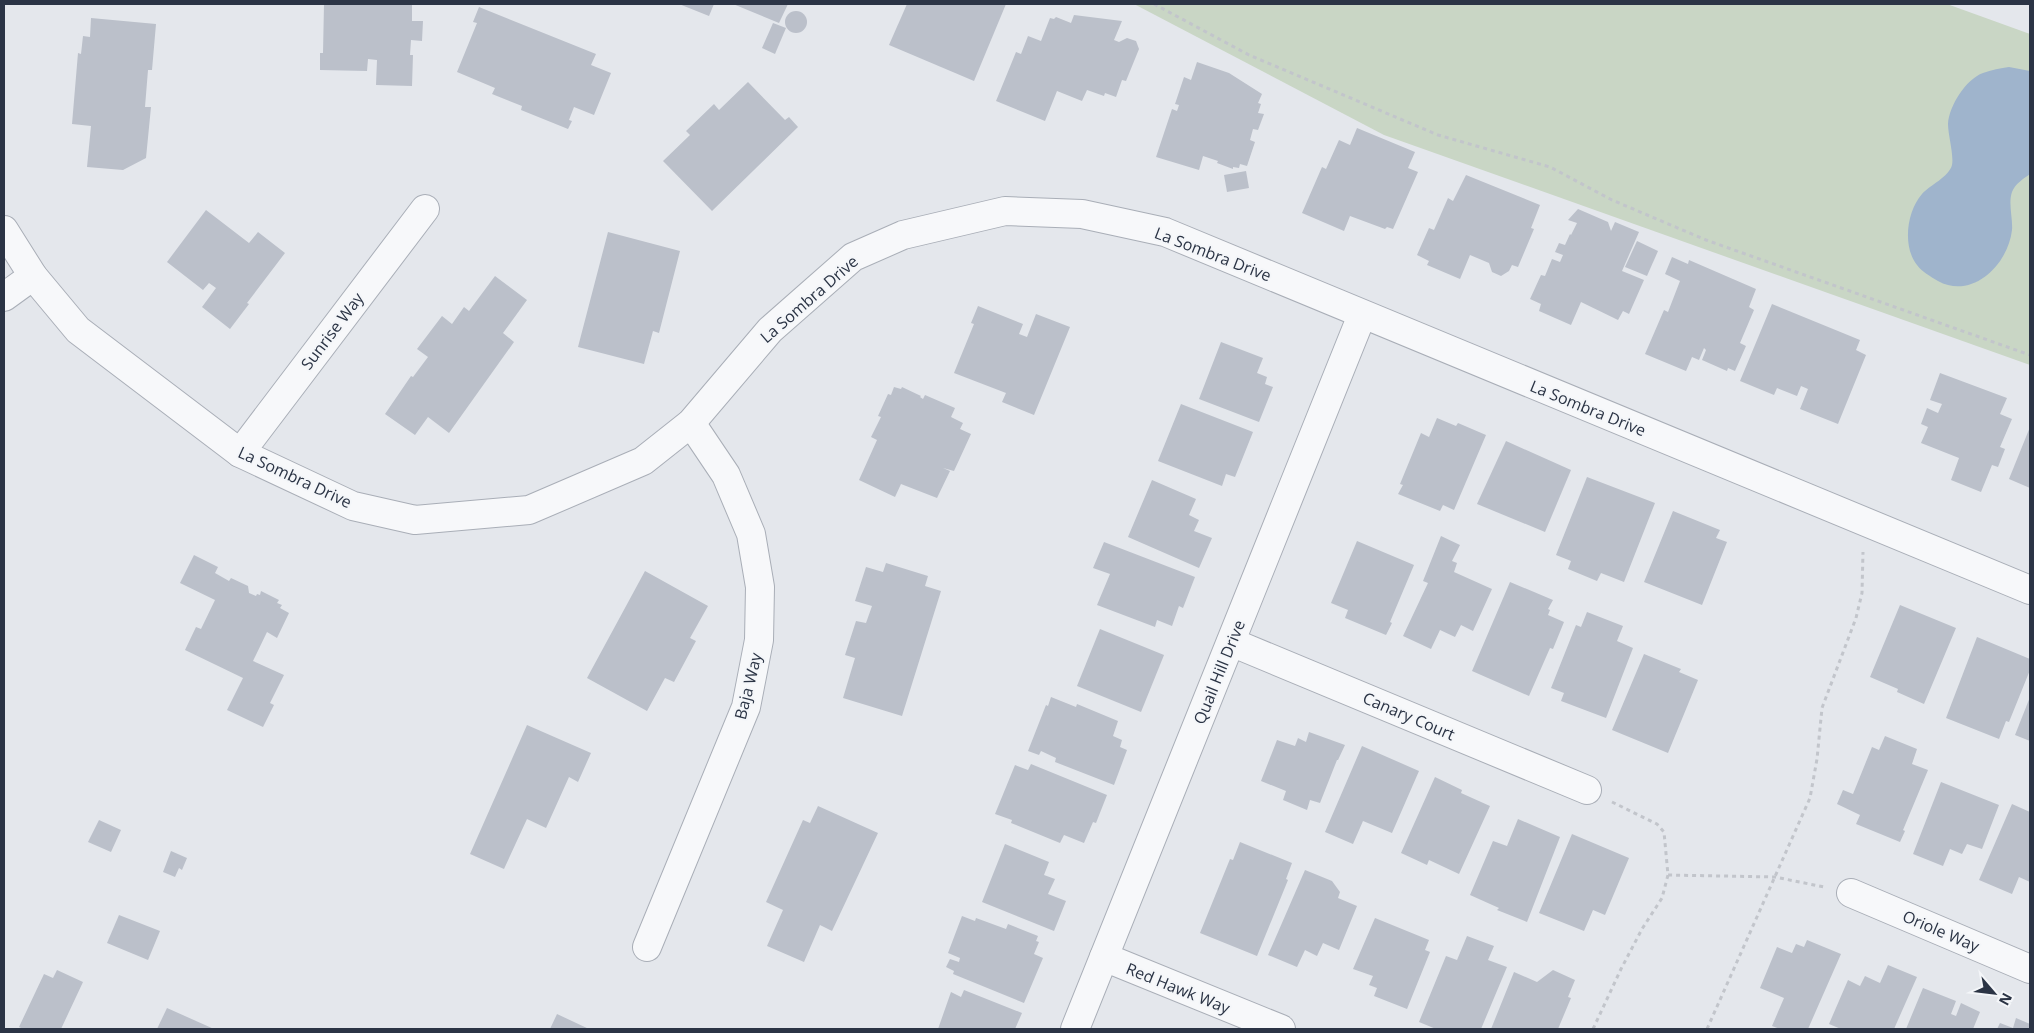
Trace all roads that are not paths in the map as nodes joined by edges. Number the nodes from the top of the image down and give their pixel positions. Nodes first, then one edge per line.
1 (425, 209) dead end
2 (4, 230) edge
3 (33, 276) junction
4 (4, 297) edge
5 (1362, 315) junction
6 (691, 423) junction
7 (240, 454) junction
8 (2030, 590) edge
9 (1231, 642) junction
10 (1587, 790) road end
11 (1851, 893) road end
12 (647, 947) dead end
13 (1104, 958) junction
14 (2030, 969) edge
15 (1075, 1029) edge
16 (1281, 1029) edge

1 - 7 street, Sunrise Way
2 - 3 street, La Sombra Drive
3 - 4 street
3 - 7 street, La Sombra Drive
5 - 6 street, La Sombra Drive
5 - 8 street, La Sombra Drive
5 - 9 street, Quail Hill Drive
6 - 7 street, La Sombra Drive
6 - 12 street, Baja Way
9 - 10 street, Canary Court
9 - 13 street, Quail Hill Drive
11 - 14 street, Oriole Way
13 - 15 street, Quail Hill Drive
13 - 16 street, Red Hawk Way

